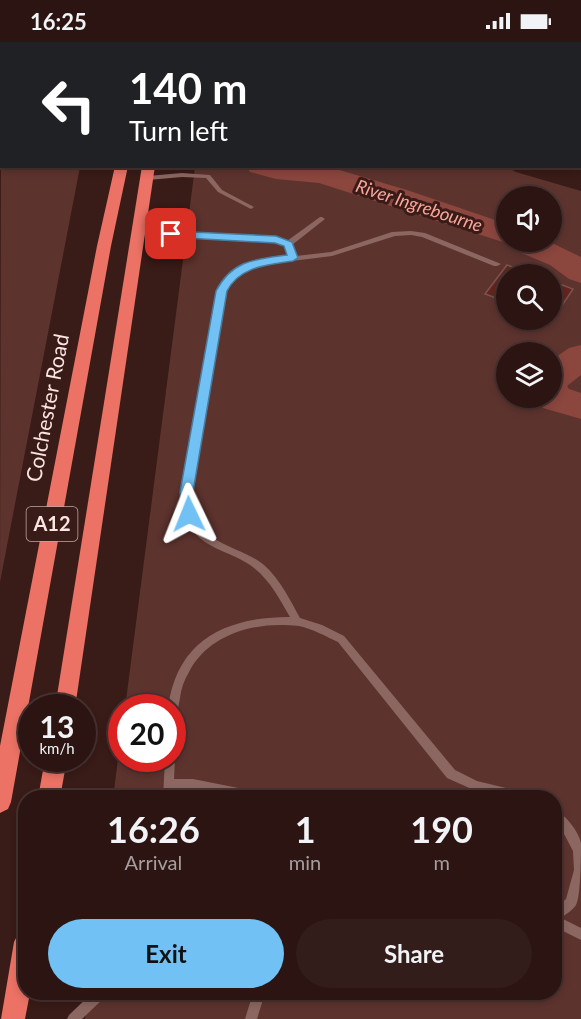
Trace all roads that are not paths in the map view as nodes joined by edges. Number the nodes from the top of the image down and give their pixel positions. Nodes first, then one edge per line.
1 (122, 168) edge
2 (152, 170) edge
3 (251, 207) dead end
4 (322, 219) dead end
5 (138, 233) junction
6 (288, 244) junction
7 (293, 258) junction
8 (497, 264) dead end
9 (297, 621) junction
10 (66, 694) edge
11 (175, 694) edge
12 (54, 772) edge
13 (169, 772) edge
14 (169, 784) junction
15 (50, 790) edge
16 (169, 790) edge
17 (229, 790) edge
18 (493, 790) edge
19 (0, 802) edge
20 (562, 822) edge
21 (562, 910) edge
22 (562, 924) edge
23 (581, 934) edge
24 (18, 989) edge
25 (94, 1000) edge
26 (257, 1000) edge
27 (13, 1019) edge
28 (73, 1019) edge
29 (251, 1019) edge

1 - 19 highway, Colchester Road / A12
2 - 3 lane
2 - 5 highway, A12
4 - 6 lane
5 - 6 lane
5 - 10 highway, A12
6 - 7 lane
7 - 8 lane
7 - 9 lane
9 - 11 lane
9 - 18 lane
12 - 15 highway
13 - 14 lane
14 - 16 lane
14 - 17 lane
20 - 21 lane
22 - 23 lane
24 - 27 highway
25 - 28 lane
26 - 29 lane

